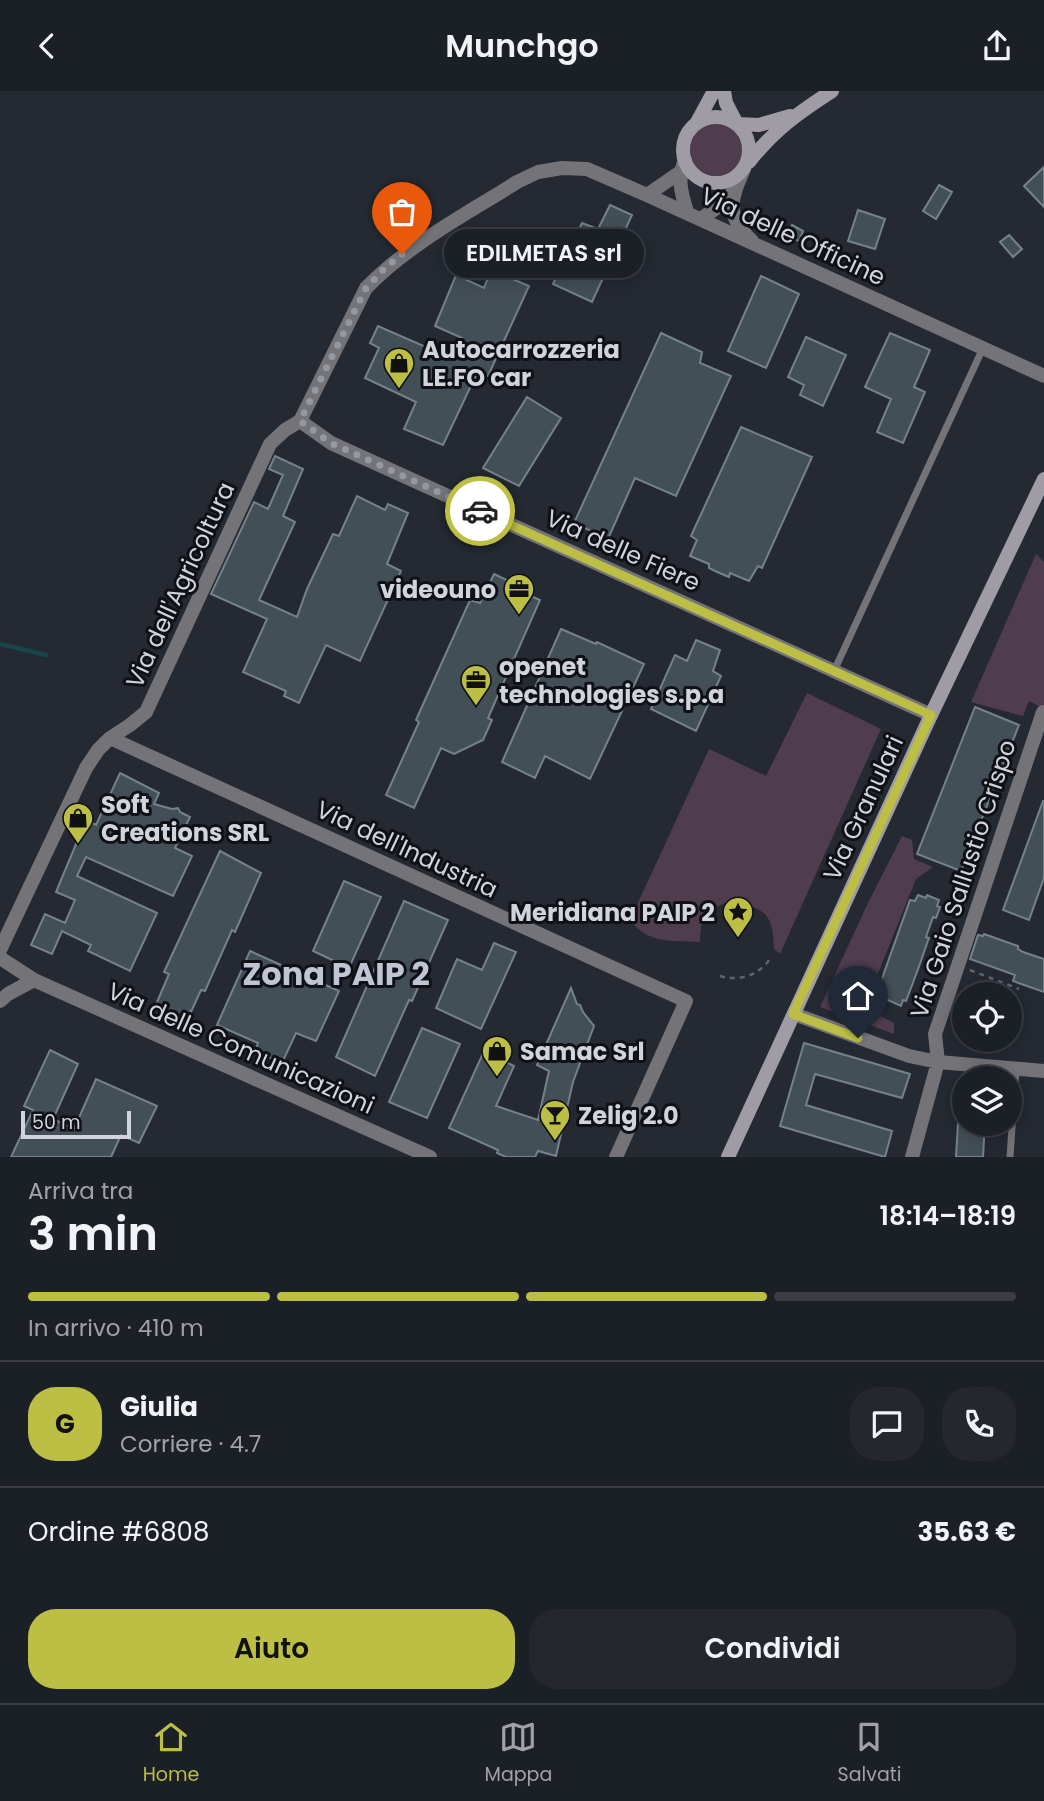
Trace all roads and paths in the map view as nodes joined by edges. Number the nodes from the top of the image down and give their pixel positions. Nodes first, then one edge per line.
1 (713, 91) edge
2 (724, 91) edge
3 (832, 91) edge
4 (795, 115) junction
5 (696, 124) junction
6 (737, 124) junction
7 (682, 166) junction
8 (744, 169) junction
9 (735, 189) junction
10 (648, 195) junction
11 (687, 212) junction
12 (701, 219) junction
13 (758, 246) junction
14 (983, 348) junction
15 (1044, 376) edge
16 (300, 421) junction
17 (1044, 479) edge
18 (834, 671) junction
19 (1043, 712) edge
20 (931, 715) junction
21 (110, 738) junction
22 (0, 950) edge
23 (772, 956) dead end
24 (0, 958) edge
25 (967, 968) dead end
26 (720, 976) dead end
27 (34, 980) junction
28 (1002, 982) edge
29 (0, 1001) edge
30 (793, 1014) junction
31 (937, 1062) junction
32 (982, 1066) edge
33 (1022, 1069) edge
34 (1044, 1071) edge
35 (1011, 1136) edge
36 (430, 1157) edge
37 (616, 1157) edge
38 (728, 1157) edge
39 (912, 1157) edge
40 (1010, 1157) edge

1 - 5 street
2 - 6 street
3 - 4 street
4 - 6 street
4 - 8 street
5 - 6 street
5 - 7 street
6 - 8 street
7 - 8 street
7 - 10 street
7 - 11 street
8 - 9 street
9 - 12 street
9 - 13 street
10 - 11 street, Via delle Officine
10 - 16 street, Via delle Officine
11 - 12 street, Via delle Officine
12 - 13 street, Via delle Officine
13 - 14 street, Via delle Officine
14 - 15 street, Via delle Officine
14 - 18 lane
16 - 18 street, Via delle Fiere
16 - 21 street, Via dell'Agricoltura
17 - 20 street, Via Granulari
18 - 20 street, Via delle Fiere
19 - 31 street, Via Gaio Sallustio Crispo
20 - 30 street, Via Granulari
21 - 22 street, Via dell'Agricoltura
21 - 37 street, Via dell'Industria
23 - 26 path
24 - 27 street, Via delle Comunicazioni
25 - 28 path
27 - 29 street
27 - 36 street, Via delle Comunicazioni
30 - 31 street
30 - 38 street, Via Granulari
31 - 32 street
31 - 39 street, Via Gaio Sallustio Crispo
33 - 34 street
35 - 40 lane

